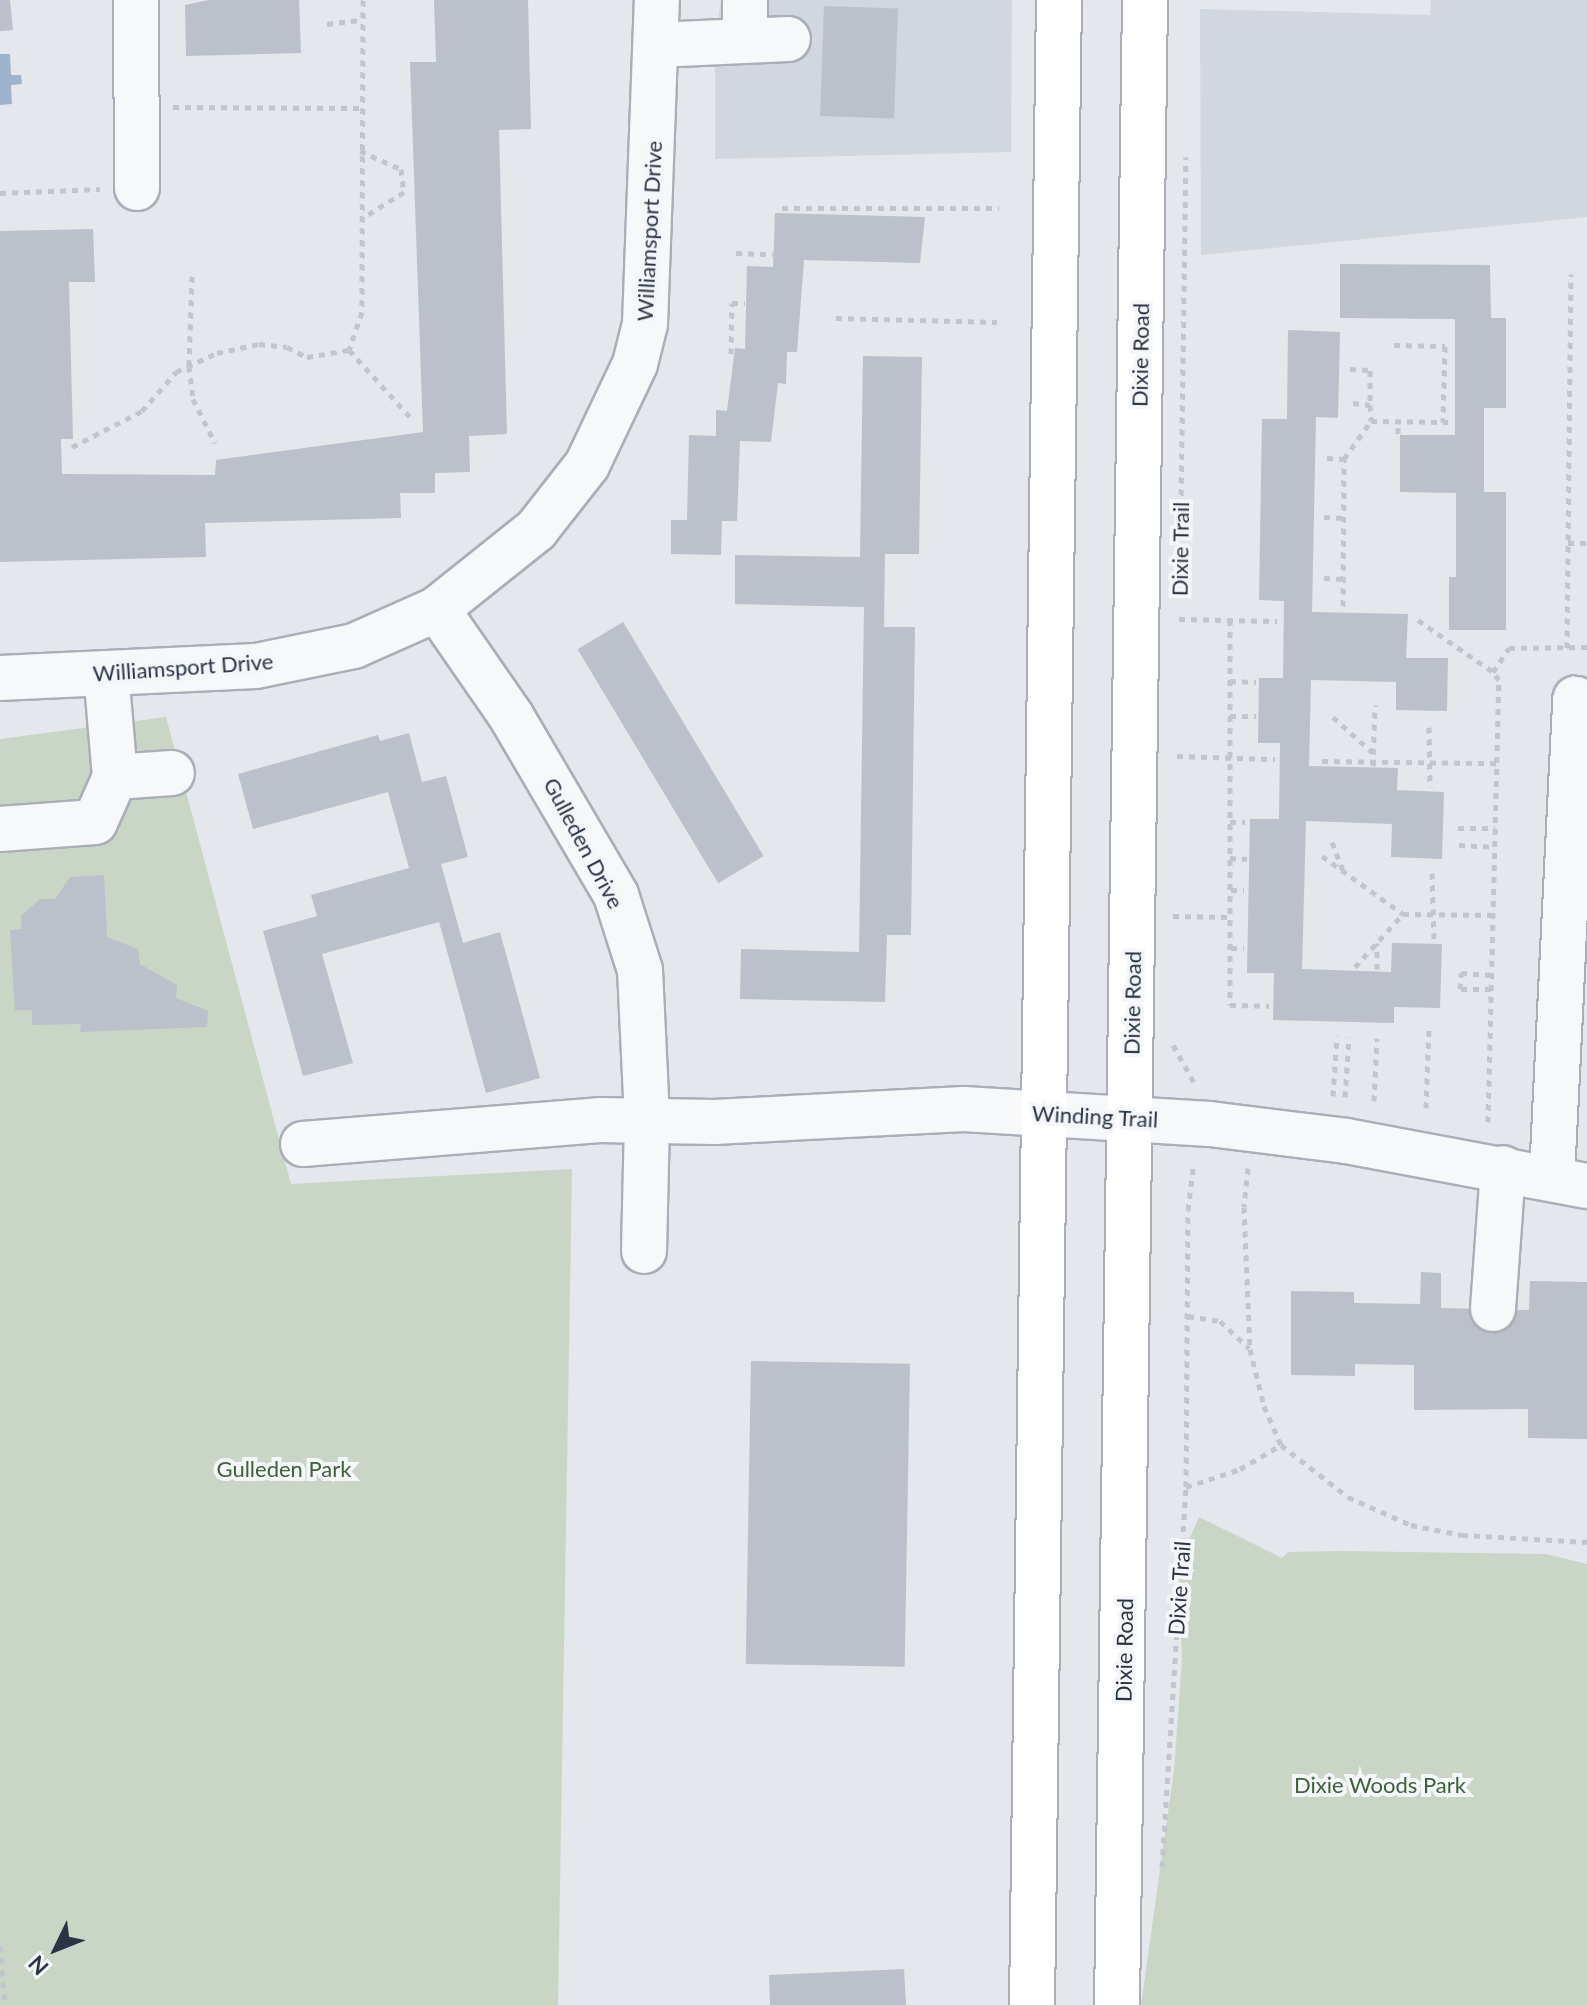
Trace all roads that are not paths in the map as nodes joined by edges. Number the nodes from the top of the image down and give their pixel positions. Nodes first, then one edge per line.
1 (136, 0) edge
2 (657, 0) edge
3 (1059, 0) edge
4 (1145, 0) edge
5 (745, 20) edge
6 (788, 39) dead end
7 (657, 45) junction
8 (137, 188) road end
9 (437, 609) junction
10 (106, 673) junction
11 (0, 678) edge
12 (1575, 699) dead end
13 (172, 773) dead end
14 (115, 777) junction
15 (0, 829) edge
16 (1048, 1114) junction
17 (1131, 1117) junction
18 (647, 1120) junction
19 (303, 1144) dead end
20 (1503, 1168) junction
21 (1570, 1181) edge
22 (644, 1251) dead end
23 (1493, 1309) dead end
24 (1032, 2005) edge
25 (1117, 2005) edge

1 - 8 street
2 - 7 street, Williamsport Drive
3 - 16 main road
4 - 17 main road, Dixie Road
5 - 6 street
5 - 7 street
7 - 9 street, Williamsport Drive
9 - 10 street, Williamsport Drive
9 - 18 street, Gulleden Drive
10 - 11 street, Williamsport Drive
10 - 14 street
12 - 21 street
13 - 14 street
14 - 15 street
16 - 17 street, Winding Trail
16 - 18 street, Winding Trail
16 - 24 main road
17 - 20 street, Winding Trail
17 - 25 main road, Dixie Road
18 - 19 street, Winding Trail
18 - 22 street, Gulleden Drive
20 - 21 street, Winding Trail
20 - 23 street

